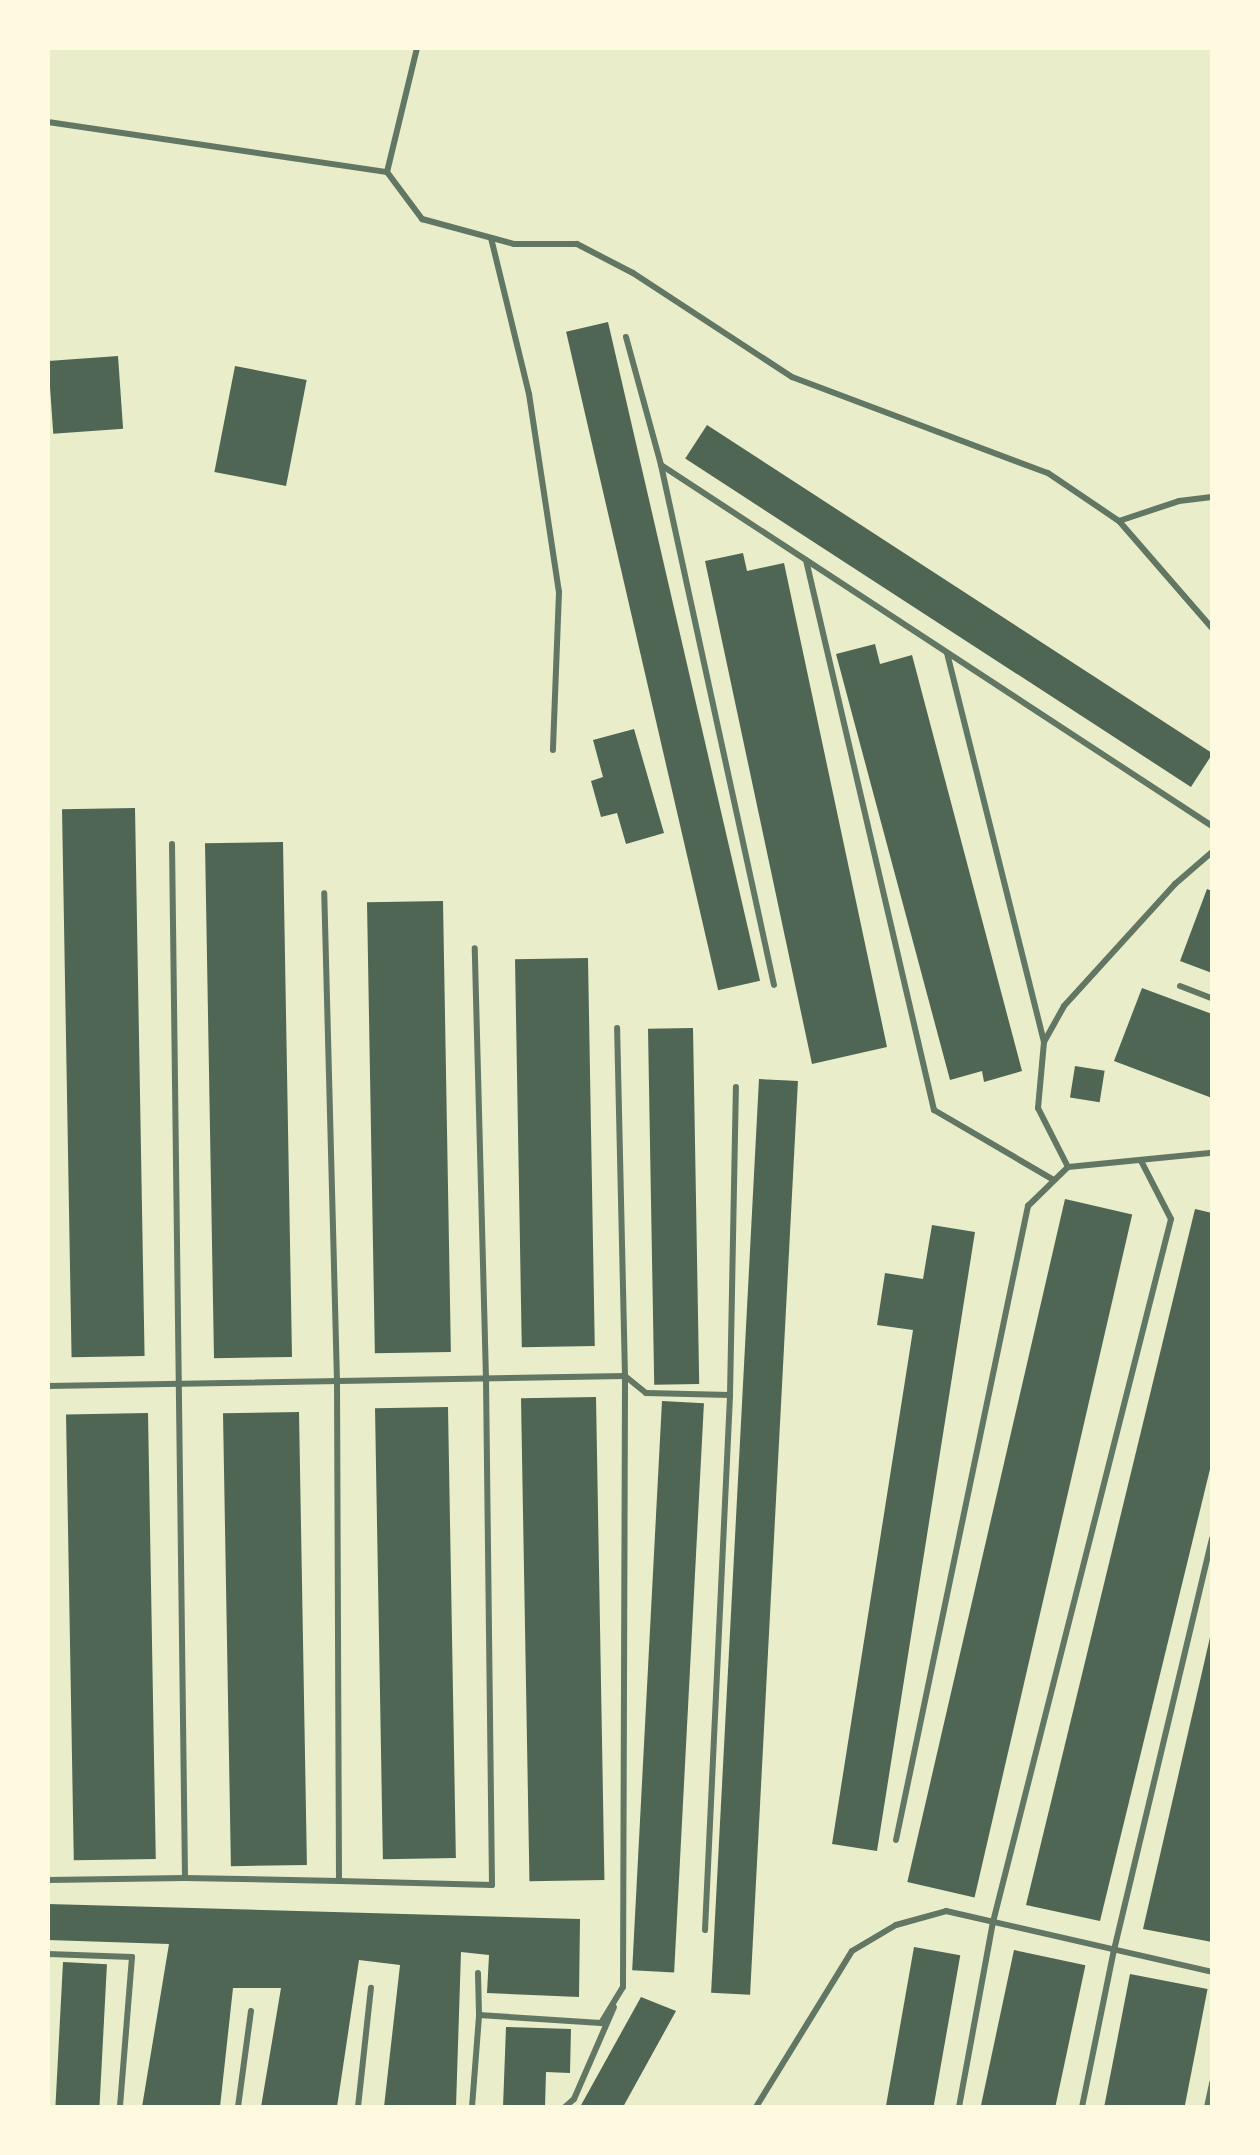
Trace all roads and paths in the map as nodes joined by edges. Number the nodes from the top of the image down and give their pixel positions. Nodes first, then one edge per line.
1 (417, 48) edge
2 (48, 122) edge
3 (387, 172) junction
4 (491, 238) junction
5 (626, 337) dead end
6 (661, 465) junction
7 (1212, 497) edge
8 (1119, 521) junction
9 (806, 560) junction
10 (1212, 628) edge
11 (947, 652) junction
12 (553, 750) dead end
13 (1212, 826) edge
14 (172, 844) dead end
15 (1212, 852) edge
16 (324, 893) dead end
17 (475, 948) dead end
18 (774, 985) dead end
19 (1180, 986) dead end
20 (1212, 998) edge
21 (617, 1028) dead end
22 (1044, 1042) junction
23 (736, 1087) dead end
24 (1212, 1153) edge
25 (1141, 1161) junction
26 (1068, 1167) junction
27 (1054, 1180) junction
28 (625, 1376) junction
29 (486, 1379) junction
30 (337, 1381) junction
31 (181, 1384) junction
32 (48, 1386) edge
33 (730, 1395) junction
34 (1212, 1539) edge
35 (896, 1840) dead end
36 (185, 1878) junction
37 (48, 1880) edge
38 (339, 1881) junction
39 (993, 1922) junction
40 (705, 1930) dead end
41 (1114, 1950) junction
42 (48, 1954) edge
43 (1212, 1972) edge
44 (478, 1973) dead end
45 (623, 1987) junction
46 (371, 1988) dead end
47 (251, 2011) dead end
48 (479, 2015) junction
49 (1212, 2083) edge
50 (120, 2107) edge
51 (238, 2107) edge
52 (358, 2107) edge
53 (472, 2107) edge
54 (565, 2107) edge
55 (756, 2107) edge
56 (959, 2107) edge
57 (1082, 2107) edge
58 (1207, 2107) edge

1 - 3 lane
2 - 3 lane
3 - 4 lane
4 - 8 lane
4 - 12 lane
5 - 6 lane
6 - 9 lane
6 - 18 lane
7 - 8 lane
8 - 10 lane
9 - 11 lane
9 - 27 lane
11 - 13 lane
11 - 22 lane
14 - 31 lane
15 - 22 lane
16 - 30 lane
17 - 29 lane
19 - 20 lane
21 - 28 lane
22 - 26 lane
23 - 33 lane
24 - 25 lane
25 - 26 lane
25 - 39 lane
26 - 27 lane
27 - 35 lane
28 - 29 lane
28 - 33 lane
28 - 45 lane
29 - 30 lane
29 - 38 lane
30 - 31 lane
30 - 38 lane
31 - 32 lane
31 - 36 lane
33 - 40 lane
34 - 41 lane
36 - 37 lane
36 - 38 lane
39 - 41 lane
39 - 55 lane
39 - 56 lane
41 - 43 lane
41 - 57 lane
42 - 50 lane
44 - 48 lane
45 - 48 lane
45 - 54 lane
46 - 52 lane
47 - 51 lane
48 - 53 lane
49 - 58 lane

